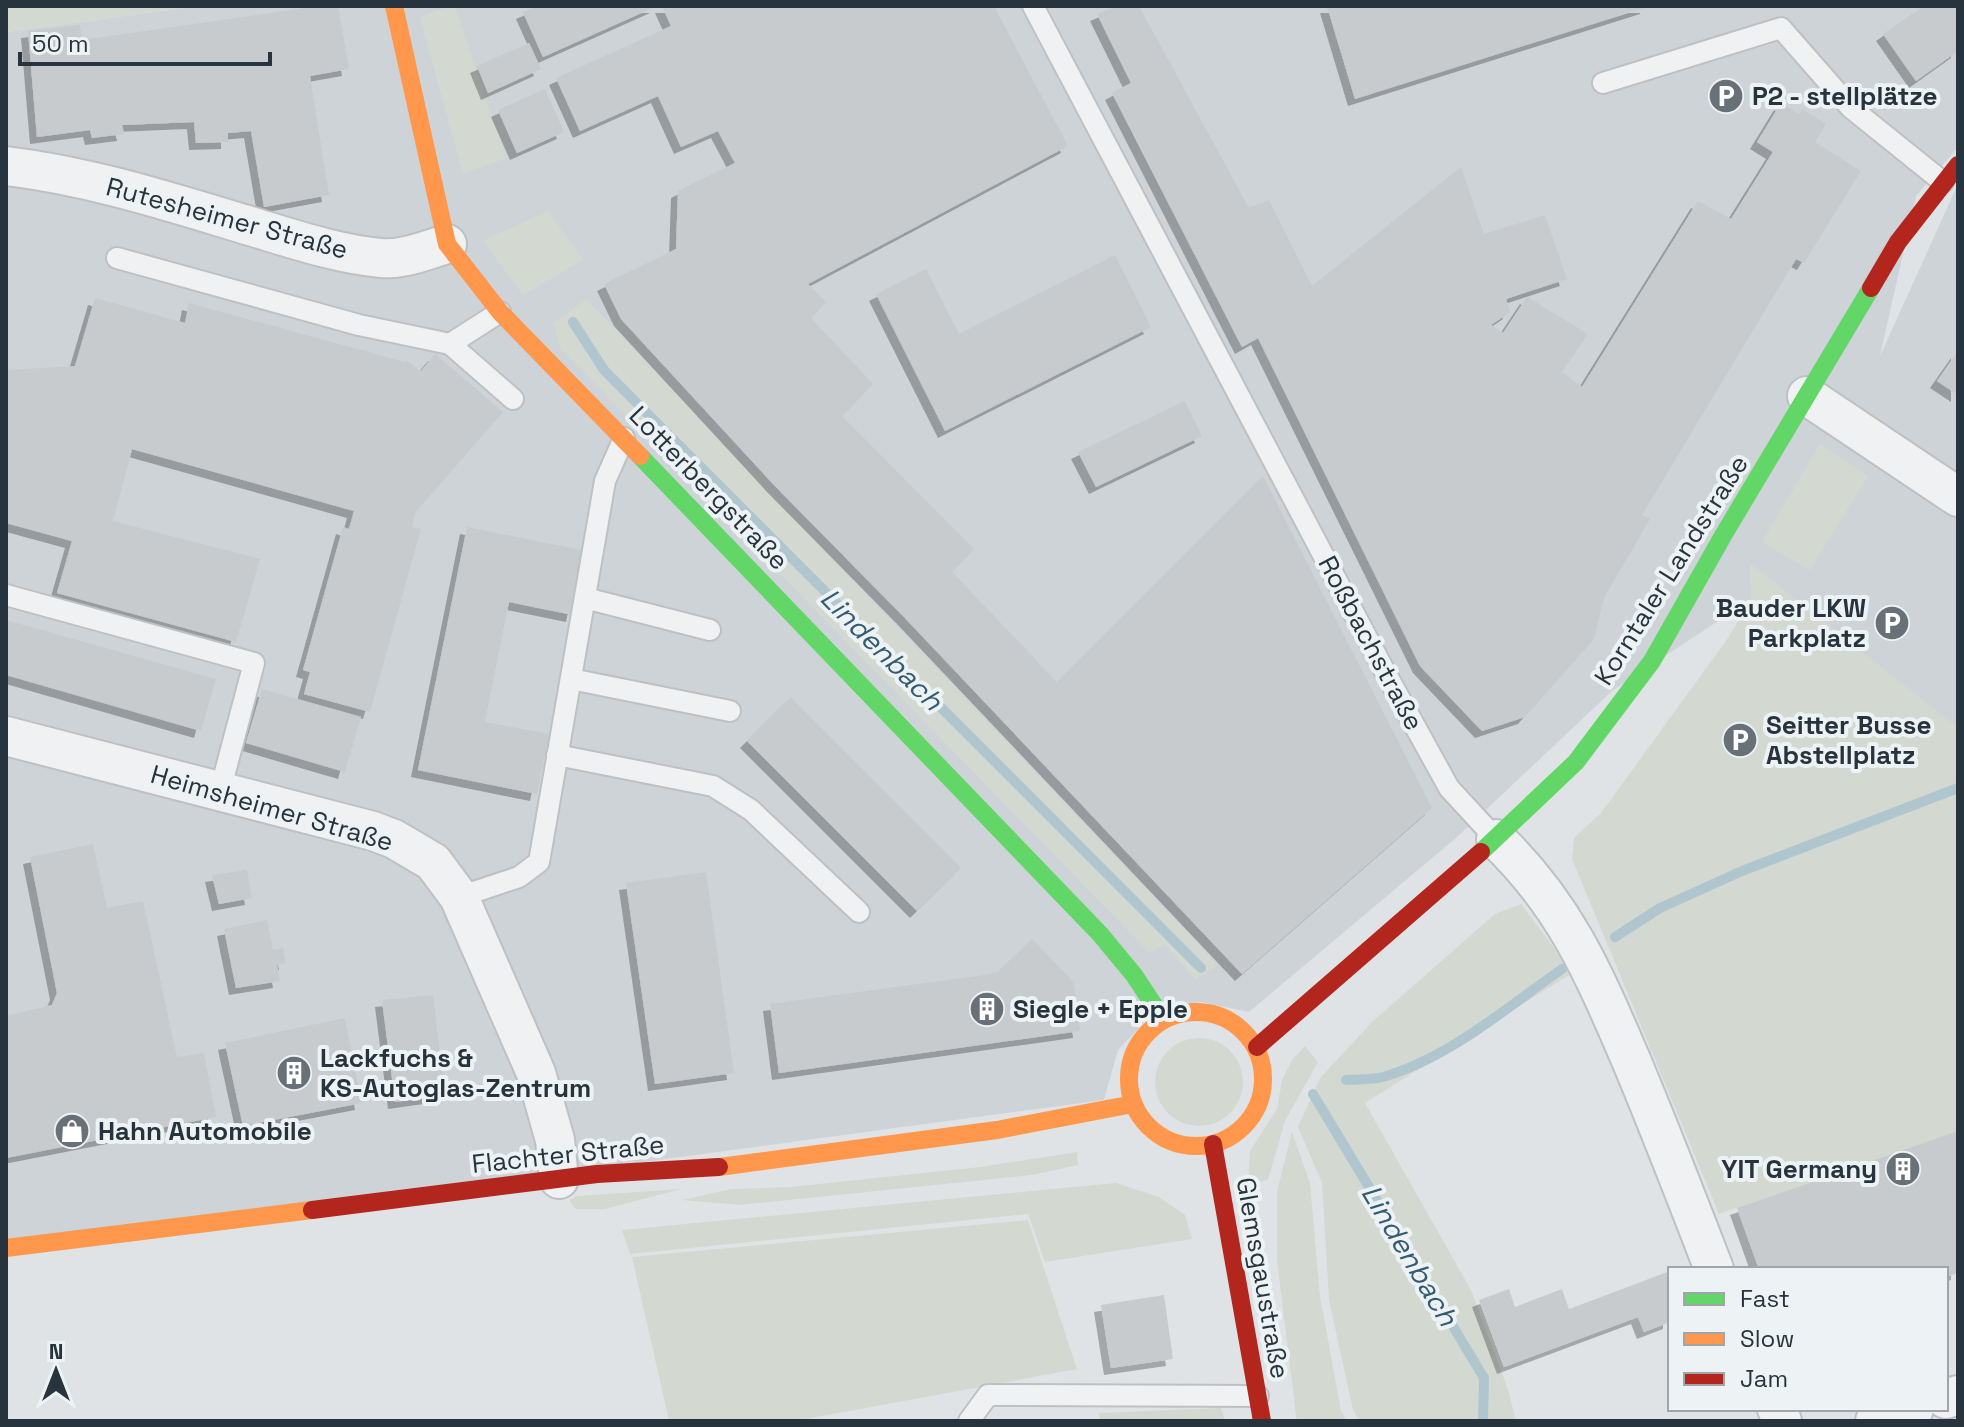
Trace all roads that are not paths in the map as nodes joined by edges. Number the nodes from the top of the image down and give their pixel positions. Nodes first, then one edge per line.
1 (394, 6) edge
2 (1033, 6) edge
3 (1603, 83) dead end
4 (1958, 165) edge
5 (6, 166) edge
6 (1943, 182) junction
7 (447, 244) junction
8 (117, 258) dead end
9 (500, 312) junction
10 (450, 344) junction
11 (1807, 396) junction
12 (513, 399) dead end
13 (624, 438) junction
14 (1958, 497) edge
15 (6, 595) edge
16 (585, 598) junction
17 (710, 630) dead end
18 (571, 679) junction
19 (730, 711) dead end
20 (6, 736) edge
21 (557, 755) junction
22 (220, 791) junction
23 (1496, 839) junction
24 (459, 897) junction
25 (859, 912) dead end
26 (1163, 1019) junction
27 (1257, 1047) junction
28 (1133, 1104) junction
29 (1213, 1144) junction
30 (559, 1179) junction
31 (6, 1248) edge
32 (1713, 1267) edge
33 (1258, 1396) junction
34 (1908, 1411) edge
35 (969, 1421) edge
36 (1262, 1421) edge
37 (1875, 1421) edge

1 - 7 main road, Lotterbergstraße
2 - 23 lane, Roßbachstraße
3 - 6 lane
4 - 6 main road, Korntaler Landstraße
5 - 7 street, Rutesheimer Straße
6 - 11 main road, Korntaler Landstraße
7 - 9 main road, Lotterbergstraße
8 - 10 lane
9 - 10 lane
9 - 13 main road, Lotterbergstraße
10 - 12 lane
11 - 14 street
11 - 23 main road, Korntaler Landstraße
13 - 16 lane
13 - 26 main road, Lotterbergstraße
15 - 22 lane
16 - 17 lane
16 - 18 lane
18 - 19 lane
18 - 21 lane
20 - 22 street, Heimsheimer Straße
21 - 24 lane
21 - 25 lane
22 - 24 street, Heimsheimer Straße
23 - 27 main road, Korntaler Landstraße
23 - 32 street, Roßbachstraße
24 - 30 street, Heimsheimer Straße
26 - 27 main road
26 - 28 main road
27 - 29 main road
28 - 29 main road
28 - 30 main road, Flachter Straße
29 - 33 main road, Glemsgaustraße
30 - 31 main road, Flachter Straße
33 - 35 lane
33 - 36 main road, Glemsgaustraße
34 - 37 street

